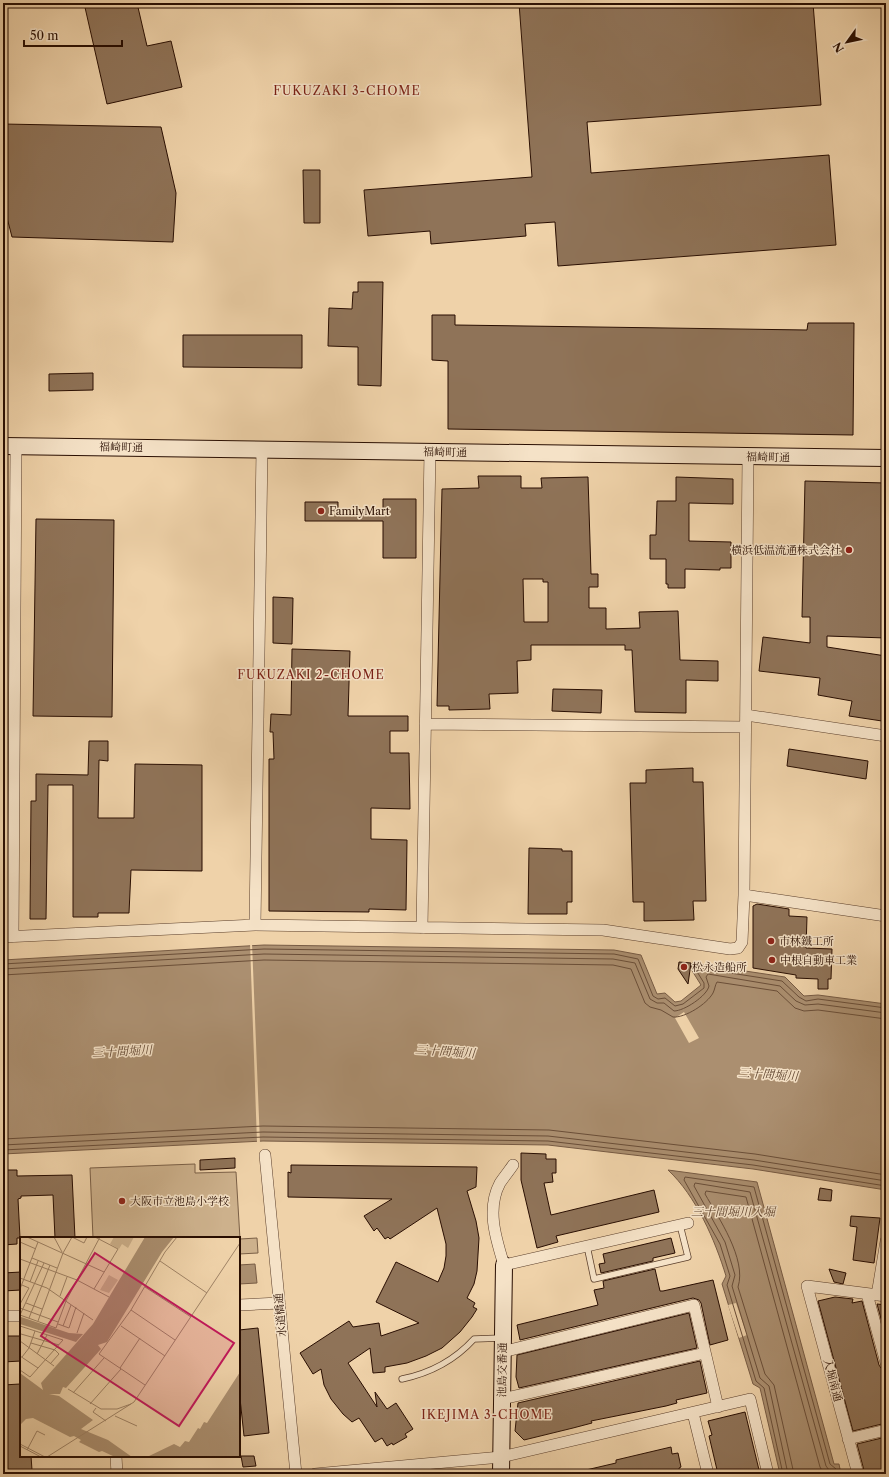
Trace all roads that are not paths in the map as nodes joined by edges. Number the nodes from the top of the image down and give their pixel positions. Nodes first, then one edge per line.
1 (9, 446) edge
2 (262, 449) junction
3 (430, 451) junction
4 (748, 457) junction
5 (886, 458) edge
6 (746, 715) junction
7 (425, 724) junction
8 (745, 728) junction
9 (886, 736) edge
10 (744, 895) junction
11 (886, 916) edge
12 (255, 925) junction
13 (422, 928) junction
14 (8, 937) edge
15 (265, 1155) dead end
16 (513, 1165) dead end
17 (684, 1224) joint
18 (886, 1241) edge
19 (587, 1246) junction
20 (504, 1265) junction
21 (877, 1295) edge
22 (279, 1303) junction
23 (240, 1305) edge
24 (3, 1316) edge
25 (20, 1316) edge
26 (502, 1345) junction
27 (705, 1353) junction
28 (886, 1363) edge
29 (402, 1379) dead end
30 (502, 1399) junction
31 (718, 1407) junction
32 (693, 1413) junction
33 (886, 1430) edge
34 (848, 1439) junction
35 (116, 1457) edge
36 (501, 1457) junction
37 (411, 1470) edge
38 (356, 1472) edge
39 (117, 1474) edge
40 (296, 1474) edge
41 (315, 1474) edge
42 (501, 1474) edge
43 (708, 1474) edge
44 (768, 1474) edge
45 (858, 1474) edge

1 - 2 street, 福崎町通
1 - 14 street
2 - 3 street, 福崎町通
2 - 12 street
3 - 4 street, 福崎町通
3 - 7 street
4 - 5 street, 福崎町通
4 - 6 street
6 - 8 street
6 - 9 street
7 - 8 street
7 - 13 street
8 - 10 street
10 - 11 street
10 - 13 street
12 - 13 street
12 - 14 street
15 - 22 street, 水道橋通
16 - 20 street
17 - 19 street
17 - 19 lane
18 - 21 street
19 - 20 street
20 - 26 street, 池島交番通
21 - 28 street
21 - 34 street, 入堀南通
22 - 23 street
22 - 40 street, 水道橋通
24 - 25 street
26 - 27 street
26 - 29 lane
26 - 30 street, 池島交番通
27 - 30 street
27 - 31 street
30 - 36 street, 池島交番通
31 - 32 street
31 - 44 street
32 - 36 street
32 - 43 street
33 - 34 street
34 - 45 street, 入堀南通
35 - 39 street
36 - 37 street
36 - 42 street, 池島交番通
37 - 38 street
38 - 41 street

